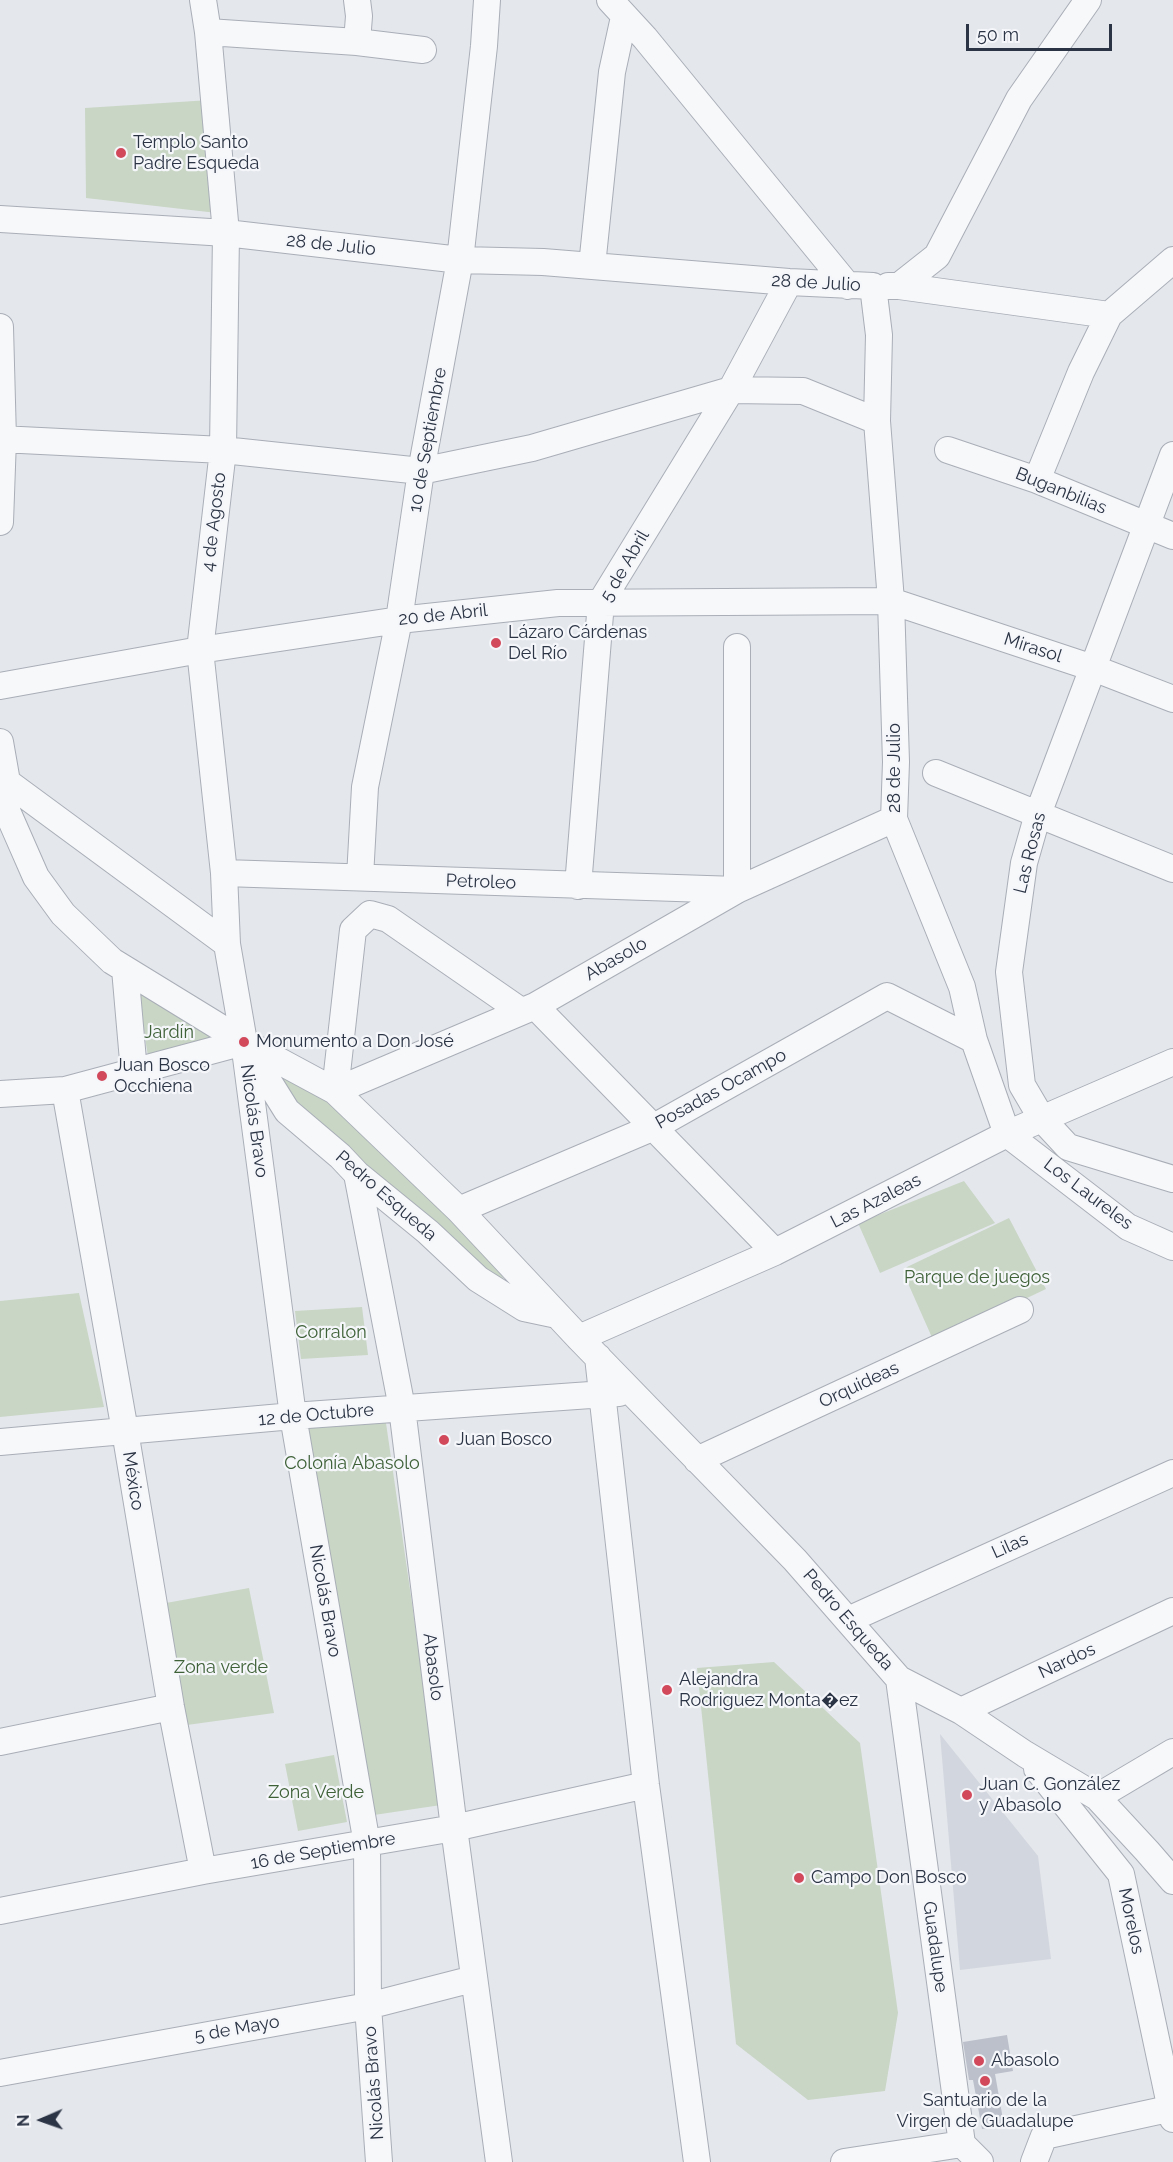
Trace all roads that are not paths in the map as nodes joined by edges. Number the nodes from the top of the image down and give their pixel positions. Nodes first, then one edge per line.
1 (203, 0) edge
2 (357, 0) edge
3 (487, 0) edge
4 (1088, 0) edge
5 (617, 8) edge
6 (208, 32) junction
7 (357, 42) junction
8 (423, 50) dead end
9 (0, 219) edge
10 (226, 233) junction
11 (460, 260) junction
12 (1173, 260) edge
13 (592, 266) junction
14 (789, 282) junction
15 (861, 286) junction
16 (899, 286) junction
17 (1109, 315) junction
18 (0, 327) edge
19 (731, 390) junction
20 (877, 421) junction
21 (2, 439) edge
22 (223, 450) junction
23 (948, 450) dead end
24 (1173, 455) edge
25 (421, 471) junction
26 (1037, 480) junction
27 (0, 522) edge
28 (1146, 526) junction
29 (1173, 536) edge
30 (891, 601) junction
31 (601, 602) junction
32 (399, 620) junction
33 (737, 647) dead end
34 (200, 650) junction
35 (1093, 668) junction
36 (0, 686) edge
37 (1173, 699) edge
38 (0, 742) edge
39 (936, 773) dead end
40 (7, 783) junction
41 (1038, 814) junction
42 (3, 817) edge
43 (894, 819) junction
44 (1173, 869) edge
45 (224, 873) junction
46 (360, 877) junction
47 (578, 886) junction
48 (737, 890) junction
49 (227, 944) junction
50 (125, 969) junction
51 (528, 1009) junction
52 (974, 1040) junction
53 (244, 1042) junction
54 (1173, 1062) edge
55 (134, 1072) junction
56 (64, 1090) junction
57 (335, 1091) junction
58 (0, 1094) edge
59 (1042, 1119) junction
60 (654, 1127) junction
61 (1007, 1134) junction
62 (357, 1174) junction
63 (1173, 1179) edge
64 (459, 1210) junction
65 (1173, 1247) edge
66 (775, 1252) junction
67 (1020, 1310) dead end
68 (557, 1315) junction
69 (579, 1338) junction
70 (598, 1358) junction
71 (632, 1392) junction
72 (602, 1394) junction
73 (402, 1408) junction
74 (293, 1416) junction
75 (125, 1431) junction
76 (0, 1442) edge
77 (697, 1460) junction
78 (1173, 1473) edge
79 (1173, 1611) edge
80 (848, 1620) junction
81 (899, 1679) junction
82 (171, 1707) junction
83 (961, 1711) junction
84 (0, 1742) edge
85 (1173, 1752) edge
86 (1025, 1754) junction
87 (646, 1785) junction
88 (1097, 1797) junction
89 (453, 1828) junction
90 (367, 1844) junction
91 (203, 1871) junction
92 (1173, 1881) edge
93 (0, 1911) edge
94 (473, 1979) junction
95 (368, 2006) junction
96 (0, 2073) edge
97 (1172, 2112) edge
98 (962, 2144) junction
99 (379, 2162) edge
100 (499, 2162) edge
101 (697, 2162) edge
102 (844, 2162) edge
103 (980, 2162) edge
104 (1034, 2162) edge

1 - 6 street, 4 de Agosto
2 - 7 street
3 - 11 street, 10 de Septiembre
4 - 16 street
5 - 13 street
5 - 15 street
6 - 7 street
6 - 10 street, 4 de Agosto
7 - 8 street
9 - 10 street, 28 de Julio
10 - 11 street, 28 de Julio
10 - 22 street, 4 de Agosto
11 - 13 street, 28 de Julio
11 - 25 street, 10 de Septiembre
12 - 17 street
13 - 14 street, 28 de Julio
14 - 15 street, 28 de Julio
14 - 19 street, 5 de Abril
15 - 16 street
15 - 20 street, 28 de Julio
16 - 17 street
17 - 26 street
18 - 21 street
19 - 20 street
19 - 25 street
19 - 31 street, 5 de Abril
20 - 30 street, 28 de Julio
21 - 22 street
21 - 27 street
22 - 25 street
22 - 34 street, 4 de Agosto
23 - 26 street, Buganbilias
24 - 28 street, Las Rosas
25 - 32 street, 10 de Septiembre
26 - 28 street, Buganbilias
28 - 29 street, Buganbilias
28 - 35 street, Las Rosas
30 - 31 street, 20 de Abril
30 - 35 street, Mirasol
30 - 43 street, 28 de Julio
31 - 32 street, 20 de Abril
31 - 47 street, 5 de Abril
32 - 34 street, 20 de Abril
32 - 46 street, 10 de Septiembre
33 - 48 street
34 - 36 street, 20 de Abril
34 - 45 street, 4 de Agosto
35 - 37 street, Mirasol
35 - 41 street, Las Rosas
38 - 40 street, Pedro Esqueda
39 - 41 street
40 - 42 street, Pedro Esqueda
40 - 49 street
41 - 44 street
41 - 59 street, Las Rosas
42 - 50 street, Pedro Esqueda
43 - 48 street, Abasolo
43 - 52 street, 28 de Julio
45 - 46 street, Petroleo
45 - 49 street, 4 de Agosto
46 - 47 street, Petroleo
47 - 48 street, Petroleo
48 - 51 street, Abasolo
49 - 53 street, 4 de Agosto
50 - 53 street, Pedro Esqueda
50 - 55 street
51 - 57 street, Abasolo
51 - 57 street
51 - 60 street
52 - 60 street, Posadas Ocampo
52 - 61 street, 28 de Julio
53 - 55 street
53 - 57 street, Pedro Esqueda
53 - 62 street, Pedro Esqueda
53 - 74 street, Nicolás Bravo
54 - 59 street, Las Azaleas
55 - 56 street
56 - 58 street
56 - 75 street, México
57 - 64 street, Pedro Esqueda
59 - 61 street, Las Azaleas
59 - 63 street, Las Rosas
60 - 64 street, Posadas Ocampo
60 - 66 street
61 - 65 street, Los Laureles
61 - 66 street, Las Azaleas
62 - 68 street, Pedro Esqueda
62 - 73 street, Abasolo
64 - 68 street, Pedro Esqueda
66 - 69 street, Las Azaleas
67 - 77 street, Orquideas
68 - 69 street, Pedro Esqueda
69 - 70 street, Pedro Esqueda
70 - 71 street, Pedro Esqueda
70 - 72 street
71 - 72 street, 12 de Octubre
71 - 77 street, Pedro Esqueda
72 - 73 street, 12 de Octubre
72 - 87 street
73 - 74 street, 12 de Octubre
73 - 89 street, Abasolo
74 - 75 street, 12 de Octubre
74 - 90 street, Nicolás Bravo
75 - 76 street, 12 de Octubre
75 - 82 street, México
77 - 80 street, Pedro Esqueda
78 - 80 street, Lilas
79 - 83 street, Nardos
80 - 81 street, Pedro Esqueda
81 - 83 street, Pedro Esqueda
81 - 98 street, Guadalupe
82 - 84 street
82 - 91 street, México
83 - 86 street, Pedro Esqueda
85 - 88 street
86 - 88 street, Pedro Esqueda
86 - 97 street, Morelos
87 - 89 street, 16 de Septiembre
87 - 101 street
88 - 92 street, Pedro Esqueda
89 - 90 street, 16 de Septiembre
89 - 94 street, Abasolo
90 - 91 street, 16 de Septiembre
90 - 95 street, Nicolás Bravo
91 - 93 street, 16 de Septiembre
94 - 95 street, 5 de Mayo
94 - 100 street, Abasolo
95 - 96 street, 5 de Mayo
95 - 99 street, Nicolás Bravo
97 - 104 street
98 - 102 street
98 - 103 street

